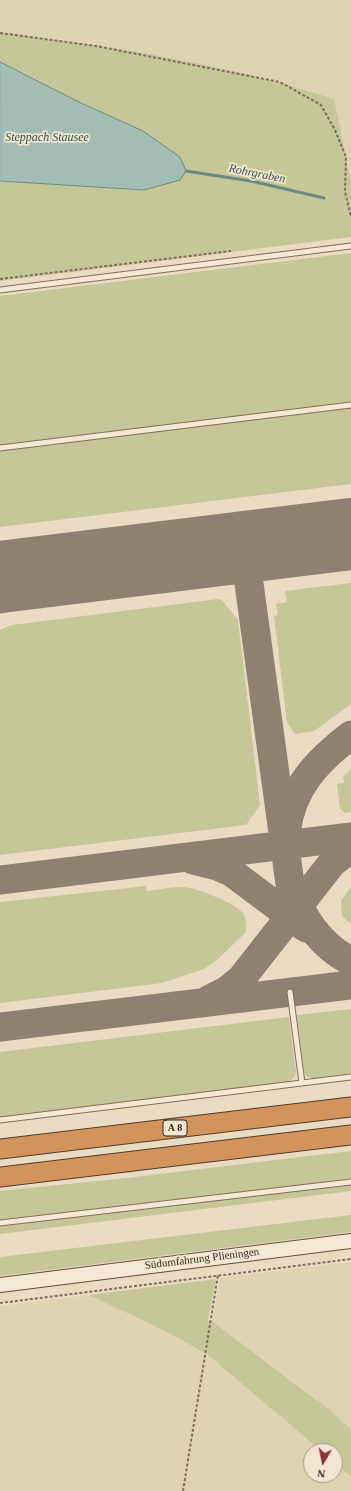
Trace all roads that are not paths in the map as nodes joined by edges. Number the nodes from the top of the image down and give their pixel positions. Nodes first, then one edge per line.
1 (351, 246) edge
2 (0, 290) edge
3 (351, 405) edge
4 (0, 448) edge
5 (290, 992) dead end
6 (351, 1077) edge
7 (302, 1083) junction
8 (351, 1107) edge
9 (0, 1120) edge
10 (351, 1134) edge
11 (0, 1149) edge
12 (0, 1177) edge
13 (351, 1182) edge
14 (0, 1223) edge
15 (351, 1241) edge
16 (0, 1285) edge

1 - 2 lane
3 - 4 lane
5 - 7 lane
6 - 7 lane
7 - 9 lane
8 - 11 highway, A 8
10 - 12 highway
13 - 14 lane
15 - 16 main road, Südumfahrung Plieningen

